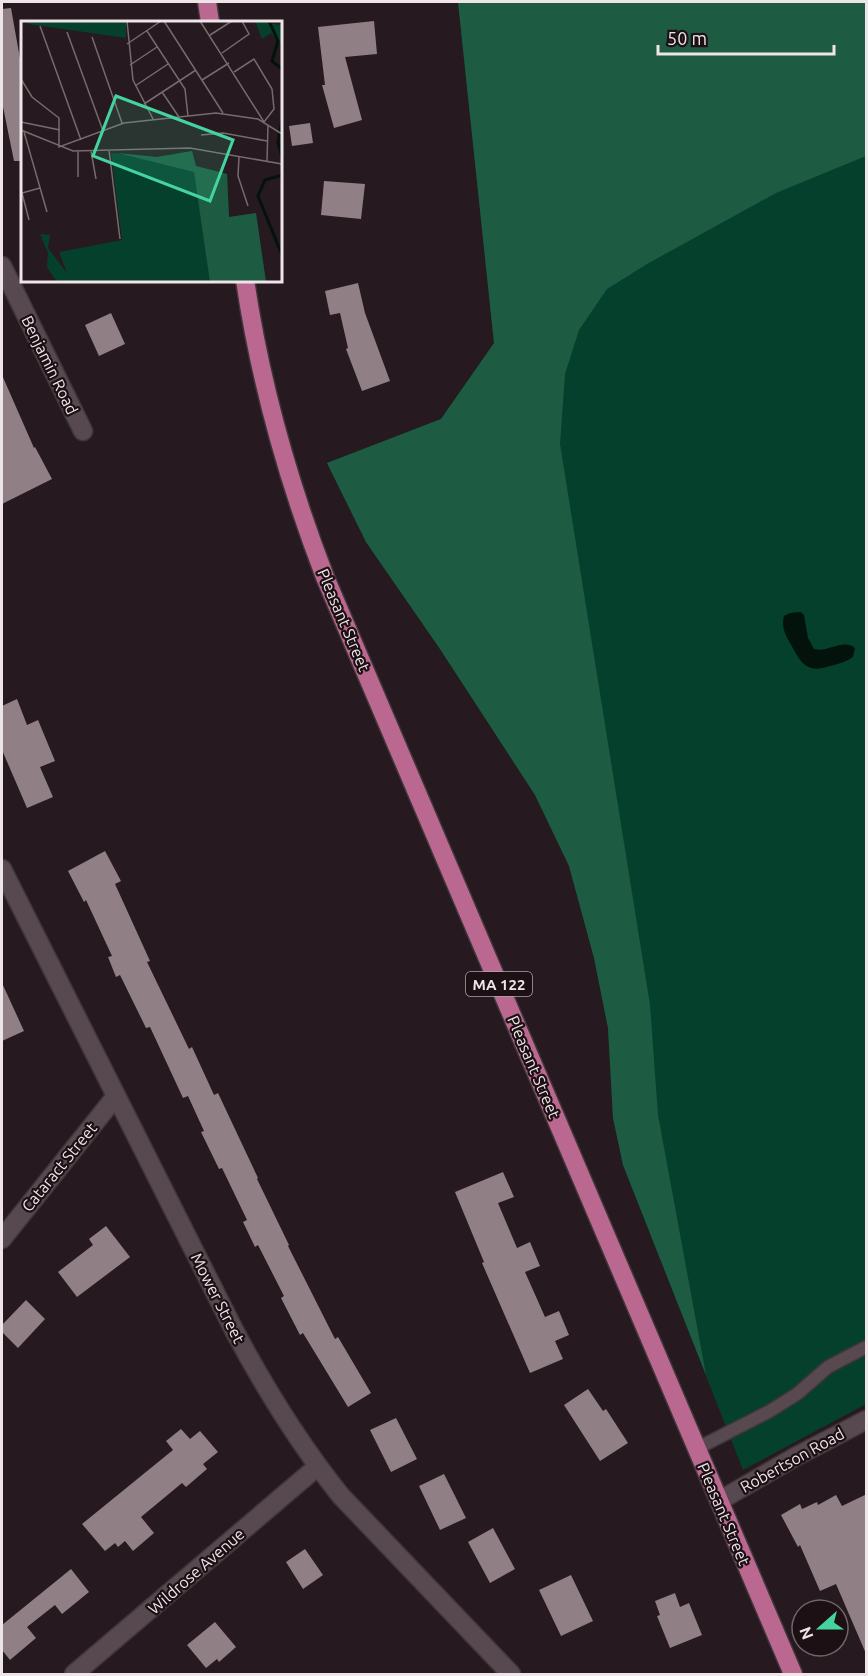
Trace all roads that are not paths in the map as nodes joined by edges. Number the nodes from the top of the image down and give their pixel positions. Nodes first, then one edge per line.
1 (207, 2) edge
2 (210, 21) edge
3 (2, 266) edge
4 (245, 282) edge
5 (83, 431) dead end
6 (2, 869) edge
7 (116, 1096) junction
8 (2, 1239) edge
9 (867, 1347) edge
10 (867, 1420) edge
11 (696, 1449) junction
12 (317, 1467) junction
13 (719, 1501) junction
14 (74, 1674) edge
15 (509, 1674) edge
16 (793, 1674) edge

1 - 2 main road
3 - 5 street, Benjamin Road
4 - 11 main road, Pleasant Street / MA 122
6 - 7 street, Mower Street
7 - 8 street, Cataract Street
7 - 12 street, Mower Street
9 - 11 lane
10 - 13 street, Robertson Road
11 - 13 main road, Pleasant Street / MA 122
12 - 14 street, Wildrose Avenue
12 - 15 street, Mower Street
13 - 16 main road, Pleasant Street / MA 122

